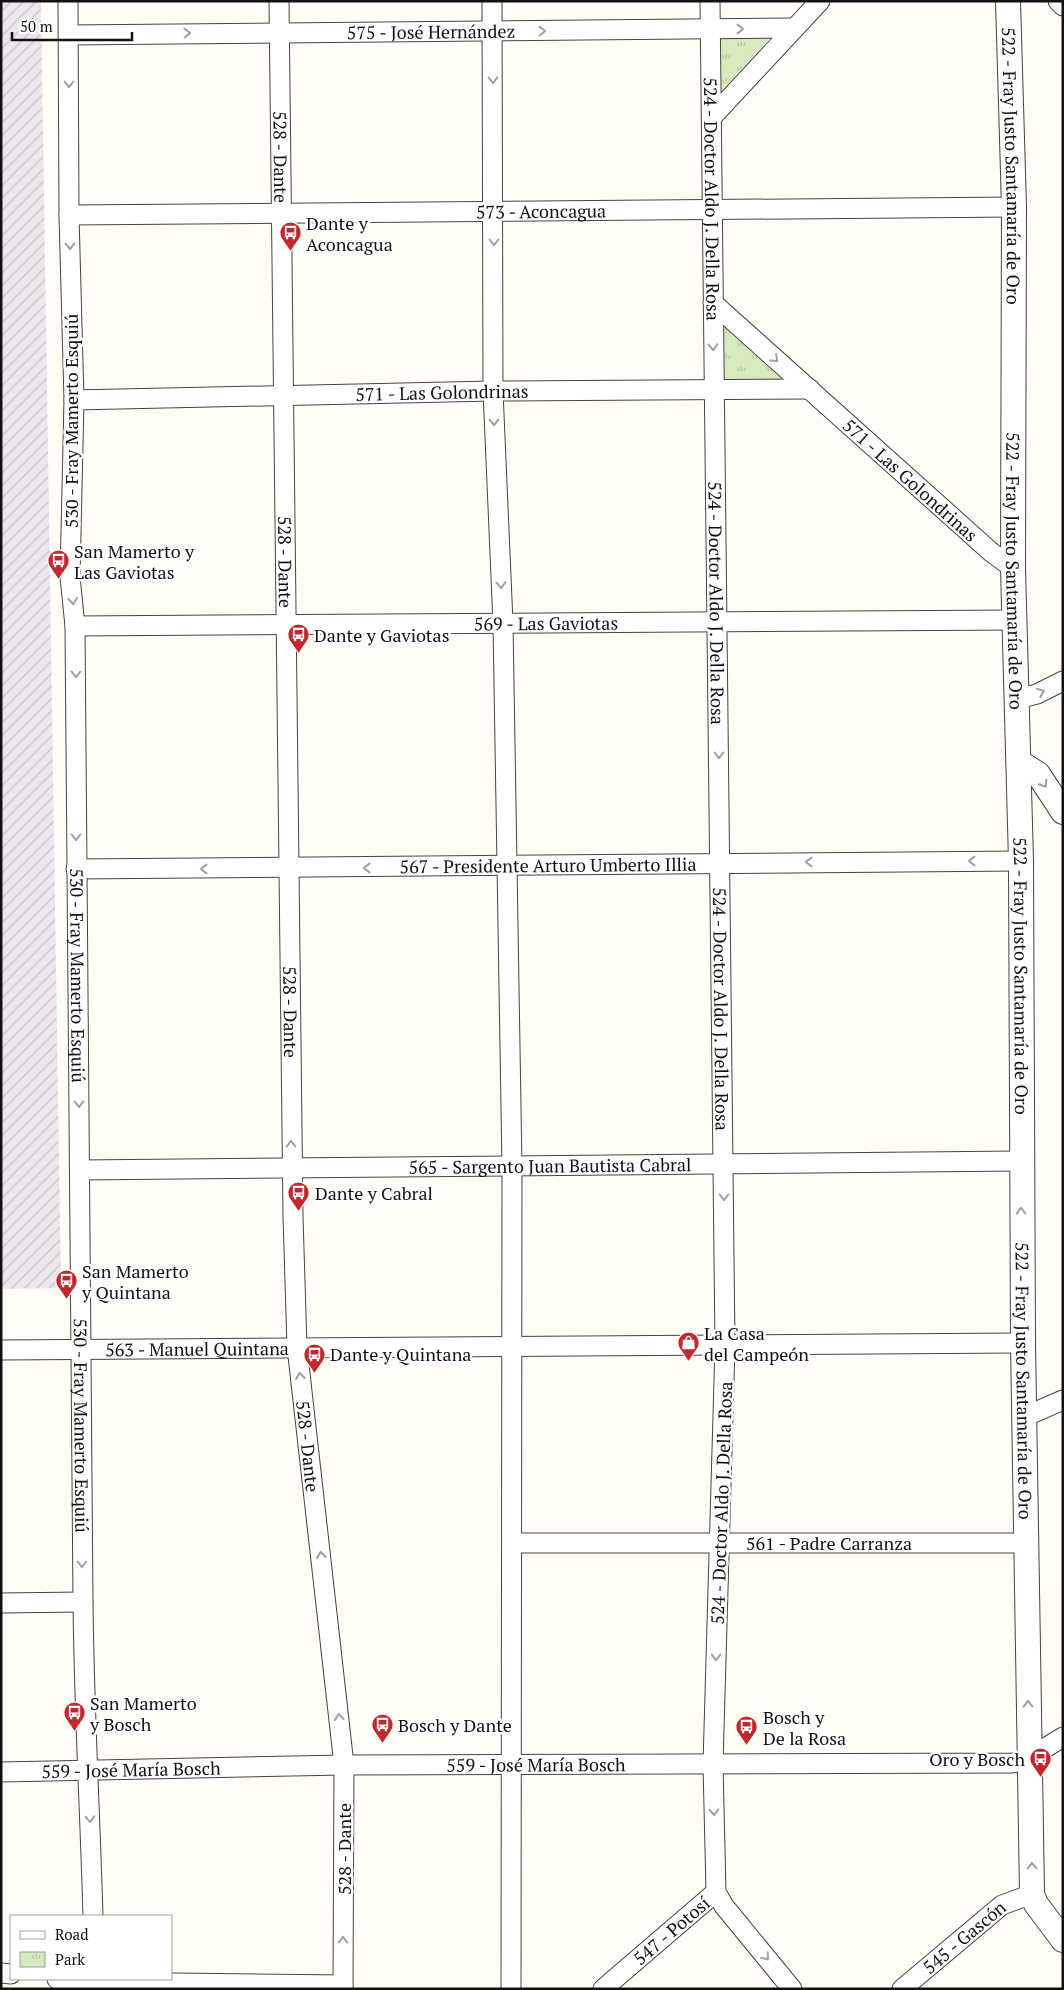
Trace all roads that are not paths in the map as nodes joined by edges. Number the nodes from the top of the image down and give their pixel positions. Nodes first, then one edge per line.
1 (68, 1) edge
2 (279, 1) edge
3 (492, 1) edge
4 (710, 1) edge
5 (820, 1) edge
6 (1008, 1) edge
7 (1058, 1) edge
8 (1063, 6) edge
9 (794, 28) junction
10 (711, 29) junction
11 (492, 31) junction
12 (280, 32) junction
13 (68, 35) junction
14 (712, 117) junction
15 (1014, 207) junction
16 (713, 208) junction
17 (283, 212) junction
18 (494, 212) junction
19 (69, 215) junction
20 (713, 303) junction
21 (714, 389) junction
22 (810, 389) junction
23 (493, 391) junction
24 (282, 396) junction
25 (74, 400) junction
26 (1013, 568) junction
27 (1016, 620) junction
28 (718, 622) junction
29 (285, 623) junction
30 (503, 623) junction
31 (75, 626) junction
32 (1063, 681) edge
33 (1017, 699) junction
34 (1019, 762) junction
35 (1063, 812) edge
36 (1021, 861) junction
37 (719, 863) junction
38 (507, 867) junction
39 (288, 868) junction
40 (76, 869) junction
41 (1021, 1161) junction
42 (724, 1165) junction
43 (292, 1167) junction
44 (512, 1168) junction
45 (80, 1170) junction
46 (1022, 1343) junction
47 (511, 1345) junction
48 (725, 1346) junction
49 (297, 1347) junction
50 (1, 1350) edge
51 (81, 1350) junction
52 (1063, 1400) edge
53 (1024, 1417) junction
54 (513, 1543) junction
55 (720, 1543) junction
56 (1025, 1543) junction
57 (82, 1602) junction
58 (1, 1603) edge
59 (1063, 1736) edge
60 (1029, 1758) junction
61 (713, 1764) junction
62 (344, 1765) junction
63 (510, 1765) junction
64 (88, 1770) junction
65 (1, 1772) edge
66 (716, 1892) junction
67 (1032, 1894) junction
68 (93, 1915) edge
69 (1063, 1940) edge
70 (66, 1980) edge
71 (95, 1983) edge
72 (343, 1987) edge
73 (511, 1989) edge
74 (603, 1989) edge
75 (792, 1989) edge
76 (902, 1989) edge

1 - 13 street, 530 - Fray Mamerto Esquiú
2 - 12 street, 528 - Dante
3 - 11 street
4 - 10 street, 524 - Doctor Aldo J. Della Rosa
5 - 9 street
6 - 15 street, 522 - Fray Justo Santamaría de Oro
7 - 8 street
10 -> 9 street, 575 - José Hernández
9 - 14 street
11 -> 10 street, 575 - José Hernández
10 - 14 street, 524 - Doctor Aldo J. Della Rosa
11 - 12 street, 575 - José Hernández
11 -> 18 street
13 -> 12 street, 575 - José Hernández
12 - 17 street, 528 - Dante
13 -> 19 street, 530 - Fray Mamerto Esquiú
14 - 16 street, 524 - Doctor Aldo J. Della Rosa
15 - 16 street, 573 - Aconcagua
15 - 26 street, 522 - Fray Justo Santamaría de Oro
16 - 18 street, 573 - Aconcagua
16 - 20 street, 524 - Doctor Aldo J. Della Rosa
17 - 18 street, 573 - Aconcagua
17 - 19 street, 573 - Aconcagua
17 - 24 street, 528 - Dante
18 -> 23 street
19 -> 25 street, 530 - Fray Mamerto Esquiú
20 -> 21 street, 524 - Doctor Aldo J. Della Rosa
20 -> 22 street, 571 - Las Golondrinas
21 - 22 street, 571 - Las Golondrinas
21 - 23 street, 571 - Las Golondrinas
21 - 28 street, 524 - Doctor Aldo J. Della Rosa
22 - 26 street, 571 - Las Golondrinas
23 - 24 street, 571 - Las Golondrinas
23 -> 30 street
24 - 25 street, 571 - Las Golondrinas
24 - 29 street, 528 - Dante
25 -> 31 street, 530 - Fray Mamerto Esquiú
26 - 27 street, 522 - Fray Justo Santamaría de Oro
27 - 28 street, 569 - Las Gaviotas
27 - 33 street, 522 - Fray Justo Santamaría de Oro
28 - 30 street, 569 - Las Gaviotas
28 -> 37 street, 524 - Doctor Aldo J. Della Rosa
29 - 30 street, 569 - Las Gaviotas
29 - 31 street, 569 - Las Gaviotas
29 - 39 street, 528 - Dante
30 - 38 street
31 -> 40 street, 530 - Fray Mamerto Esquiú
33 -> 32 street
33 - 34 street, 522 - Fray Justo Santamaría de Oro
34 -> 35 street
34 - 36 street, 522 - Fray Justo Santamaría de Oro
36 -> 37 street, 567 - Presidente Arturo Umberto Illia
36 - 41 street, 522 - Fray Justo Santamaría de Oro
37 - 38 street, 567 - Presidente Arturo Umberto Illia
37 - 42 street, 524 - Doctor Aldo J. Della Rosa
38 -> 39 street, 567 - Presidente Arturo Umberto Illia
38 - 44 street
39 -> 40 street, 567 - Presidente Arturo Umberto Illia
43 -> 39 street, 528 - Dante
40 -> 45 street, 530 - Fray Mamerto Esquiú
41 - 42 street, 565 - Sargento Juan Bautista Cabral
46 -> 41 street, 522 - Fray Justo Santamaría de Oro
42 - 44 street, 565 - Sargento Juan Bautista Cabral
42 -> 48 street, 524 - Doctor Aldo J. Della Rosa
43 - 44 street, 565 - Sargento Juan Bautista Cabral
43 - 45 street, 565 - Sargento Juan Bautista Cabral
43 - 49 street, 528 - Dante
44 - 47 street
45 - 51 street, 530 - Fray Mamerto Esquiú
46 - 48 street, 563 - Manuel Quintana
46 - 53 street, 522 - Fray Justo Santamaría de Oro
47 - 48 street, 563 - Manuel Quintana
47 - 49 street, 563 - Manuel Quintana
47 - 54 street
48 - 55 street, 524 - Doctor Aldo J. Della Rosa
49 - 51 street, 563 - Manuel Quintana
62 -> 49 street, 528 - Dante
50 - 51 street, 563 - Manuel Quintana
51 -> 57 street, 530 - Fray Mamerto Esquiú
52 - 53 street
53 - 56 street, 522 - Fray Justo Santamaría de Oro
54 - 55 street, 561 - Padre Carranza
54 - 63 street
55 - 56 street, 561 - Padre Carranza
55 -> 61 street, 524 - Doctor Aldo J. Della Rosa
60 -> 56 street, 522 - Fray Justo Santamaría de Oro
57 - 58 street
57 - 64 street, 530 - Fray Mamerto Esquiú
59 - 60 street, 559 - José María Bosch
60 - 61 street, 559 - José María Bosch
67 -> 60 street, 522 - Fray Justo Santamaría de Oro
61 - 63 street, 559 - José María Bosch
61 -> 66 street, 524 - Doctor Aldo J. Della Rosa
62 - 63 street, 559 - José María Bosch
62 - 64 street, 559 - José María Bosch
72 -> 62 street, 528 - Dante
63 - 73 street
64 - 65 street, 559 - José María Bosch
64 -> 68 street, 530 - Fray Mamerto Esquiú
66 - 74 street, 547 - Potosí
66 -> 75 street
67 - 69 street, 522 - Fray Justo Santamaría de Oro
67 - 76 street, 545 - Gascón
70 - 71 street
71 - 72 street

